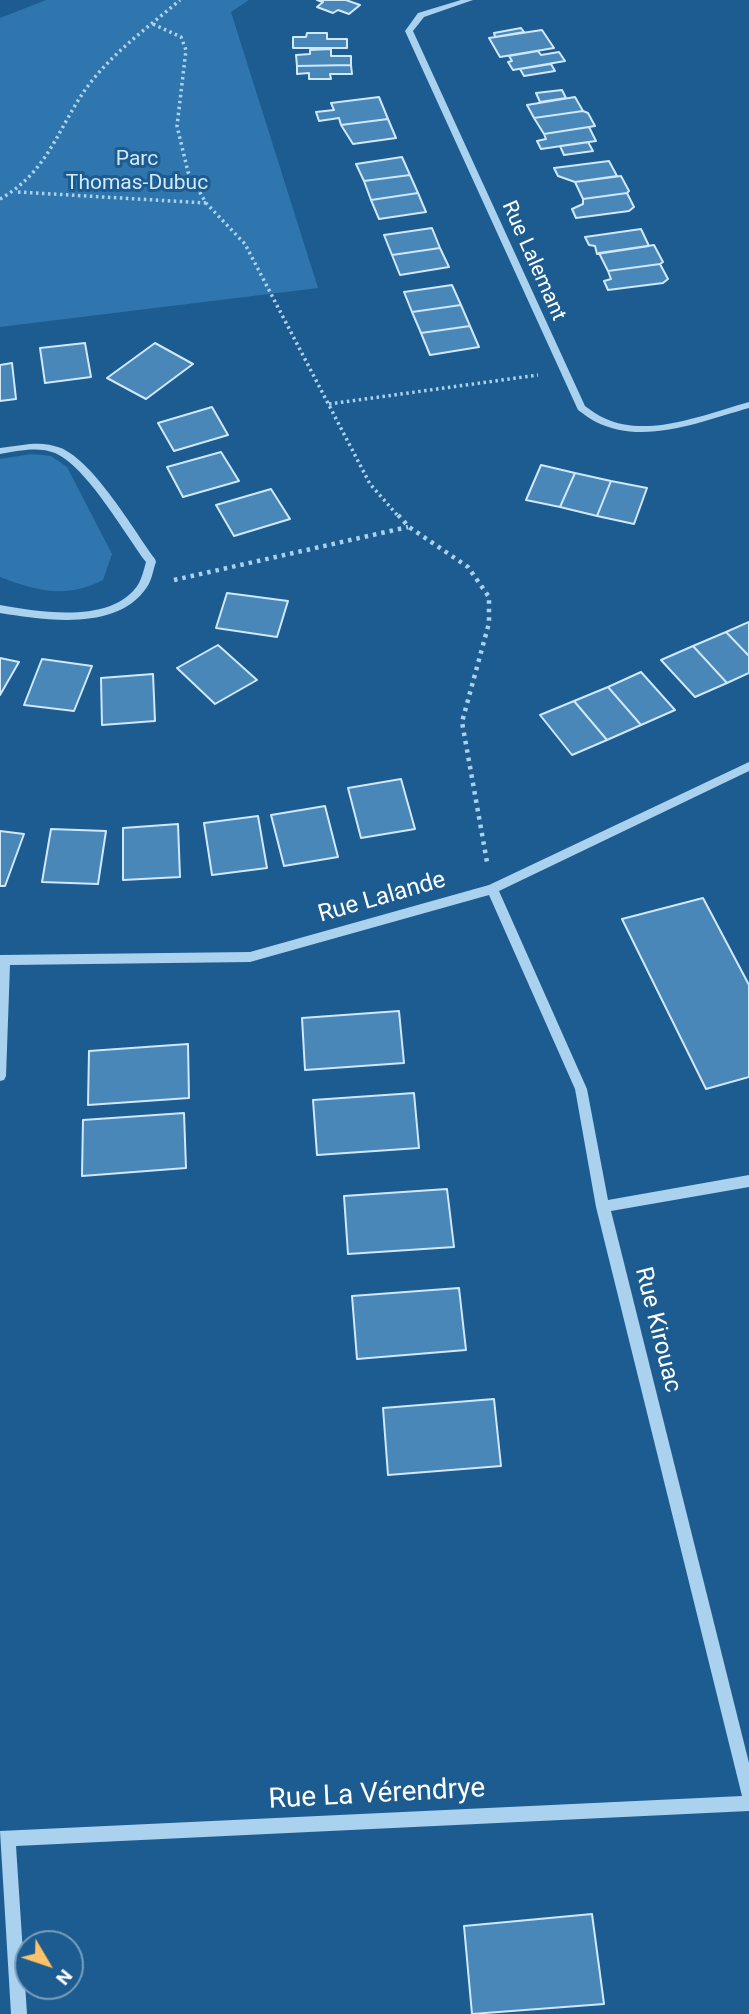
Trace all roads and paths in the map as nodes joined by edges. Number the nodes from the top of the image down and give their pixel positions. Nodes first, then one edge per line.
1 (180, 0) edge
2 (469, 0) edge
3 (153, 24) junction
4 (17, 191) junction
5 (0, 199) edge
6 (206, 203) junction
7 (563, 372) junction
8 (329, 404) junction
9 (749, 405) edge
10 (0, 451) edge
11 (409, 527) junction
12 (142, 588) junction
13 (0, 609) edge
14 (749, 766) edge
15 (492, 889) junction
16 (2, 961) edge
17 (0, 1076) edge
18 (749, 1181) edge
19 (603, 1207) junction
20 (749, 1794) edge
21 (749, 1803) edge
22 (4, 1839) edge
23 (19, 2014) edge

1 - 3 path
2 - 7 street, Rue Lalemant
3 - 4 path
3 - 6 path
4 - 5 path
4 - 6 path
6 - 8 path
7 - 8 path
7 - 9 street, Rue Lalemant
8 - 11 path
10 - 12 street
11 - 12 path
11 - 15 path
12 - 13 street
14 - 15 street, Rue Lalande
15 - 16 street, Rue Lalande
15 - 19 street, Rue Kirouac
16 - 17 street
18 - 19 street
19 - 20 street, Rue Kirouac
21 - 22 street, Rue La Vérendrye
22 - 23 street, Rue La Vérendrye

